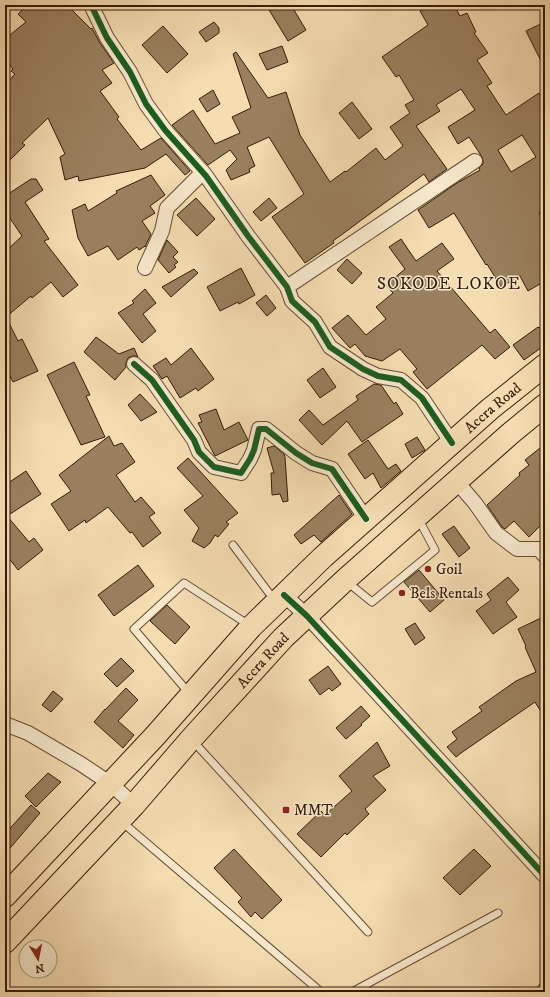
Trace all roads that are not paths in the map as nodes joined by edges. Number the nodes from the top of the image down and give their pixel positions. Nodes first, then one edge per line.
1 (91, 5) edge
2 (475, 161) dead end
3 (203, 172) junction
4 (145, 268) dead end
5 (286, 287) junction
6 (134, 364) dead end
7 (545, 365) edge
8 (545, 405) edge
9 (452, 443) junction
10 (456, 481) junction
11 (417, 516) junction
12 (366, 519) junction
13 (233, 545) dead end
14 (545, 556) edge
15 (344, 580) junction
16 (280, 599) junction
17 (307, 616) junction
18 (251, 627) junction
19 (191, 696) junction
20 (5, 724) edge
21 (191, 739) junction
22 (111, 784) junction
23 (127, 813) junction
24 (545, 876) edge
25 (5, 896) edge
26 (498, 913) dead end
27 (368, 932) dead end
28 (5, 942) edge
29 (321, 992) edge
30 (352, 992) edge

1 - 3 street
2 - 5 street
3 - 4 street
3 - 5 street
5 - 9 street
6 - 12 street
7 - 9 main road, Accra Road
8 - 10 main road, Accra Road
9 - 12 main road, Accra Road
10 - 11 main road, Accra Road
10 - 14 street
11 - 15 main road, Accra Road
11 - 15 lane
12 - 16 main road, Accra Road
13 - 16 lane
15 - 17 main road, Accra Road
16 - 17 street
16 - 18 main road, Accra Road
17 - 21 main road, Accra Road
17 - 24 street
18 - 19 main road, Accra Road
18 - 19 lane
19 - 22 main road, Accra Road
20 - 22 street
21 - 23 main road, Accra Road
21 - 27 lane
22 - 23 street
22 - 25 main road, Accra Road
23 - 28 main road, Accra Road
23 - 29 lane
26 - 30 lane

